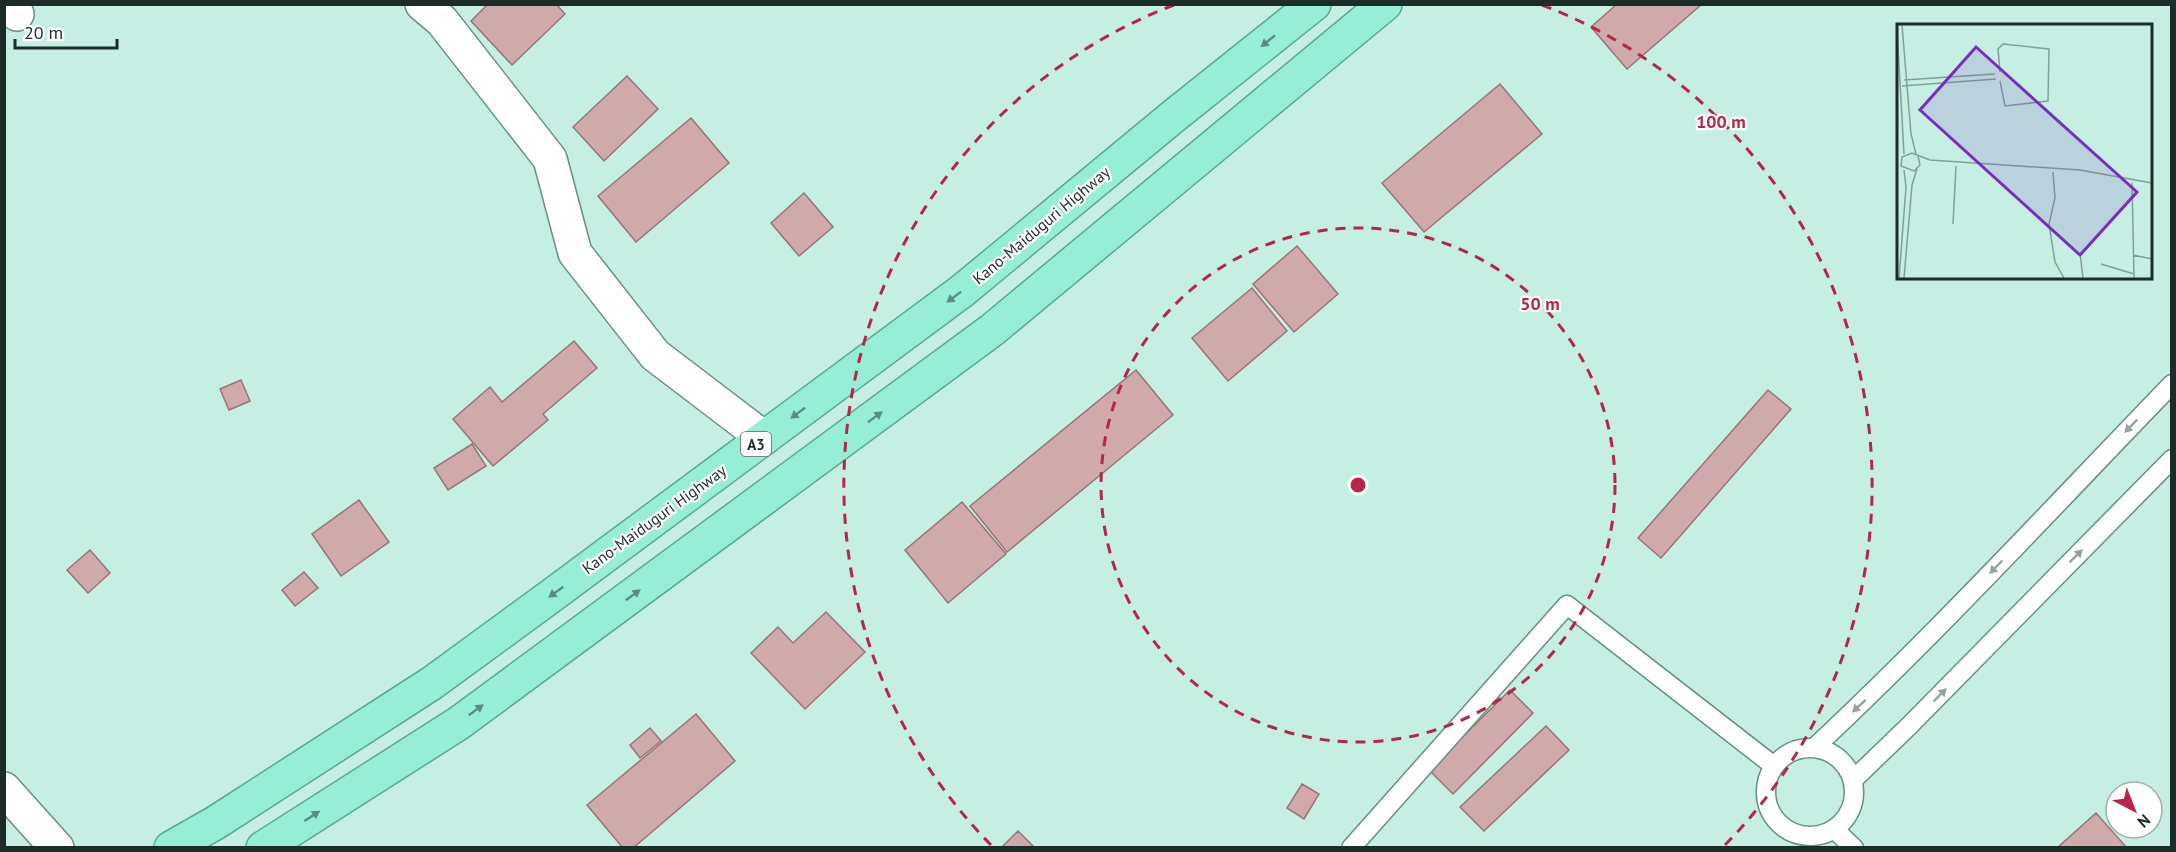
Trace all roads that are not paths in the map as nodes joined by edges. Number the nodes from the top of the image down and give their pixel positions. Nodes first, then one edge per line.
1 (422, 4) edge
2 (1314, 4) edge
3 (1385, 4) edge
4 (2172, 384) edge
5 (764, 438) junction
6 (2172, 459) edge
7 (1815, 747) junction
8 (1774, 766) junction
9 (1853, 780) junction
10 (4, 789) edge
11 (1834, 829) junction
12 (57, 848) edge
13 (171, 848) edge
14 (262, 848) edge
15 (1351, 848) edge
16 (1854, 848) edge

1 - 5 street
2 -> 5 highway, Kano-Maiduguri Highway / A3
14 -> 3 highway
4 -> 7 lane
5 -> 13 highway, Kano-Maiduguri Highway / A3
9 -> 6 lane
7 - 8 lane
7 - 9 lane
8 - 11 lane
8 - 15 lane
9 - 11 lane
10 - 12 street
11 - 16 lane

